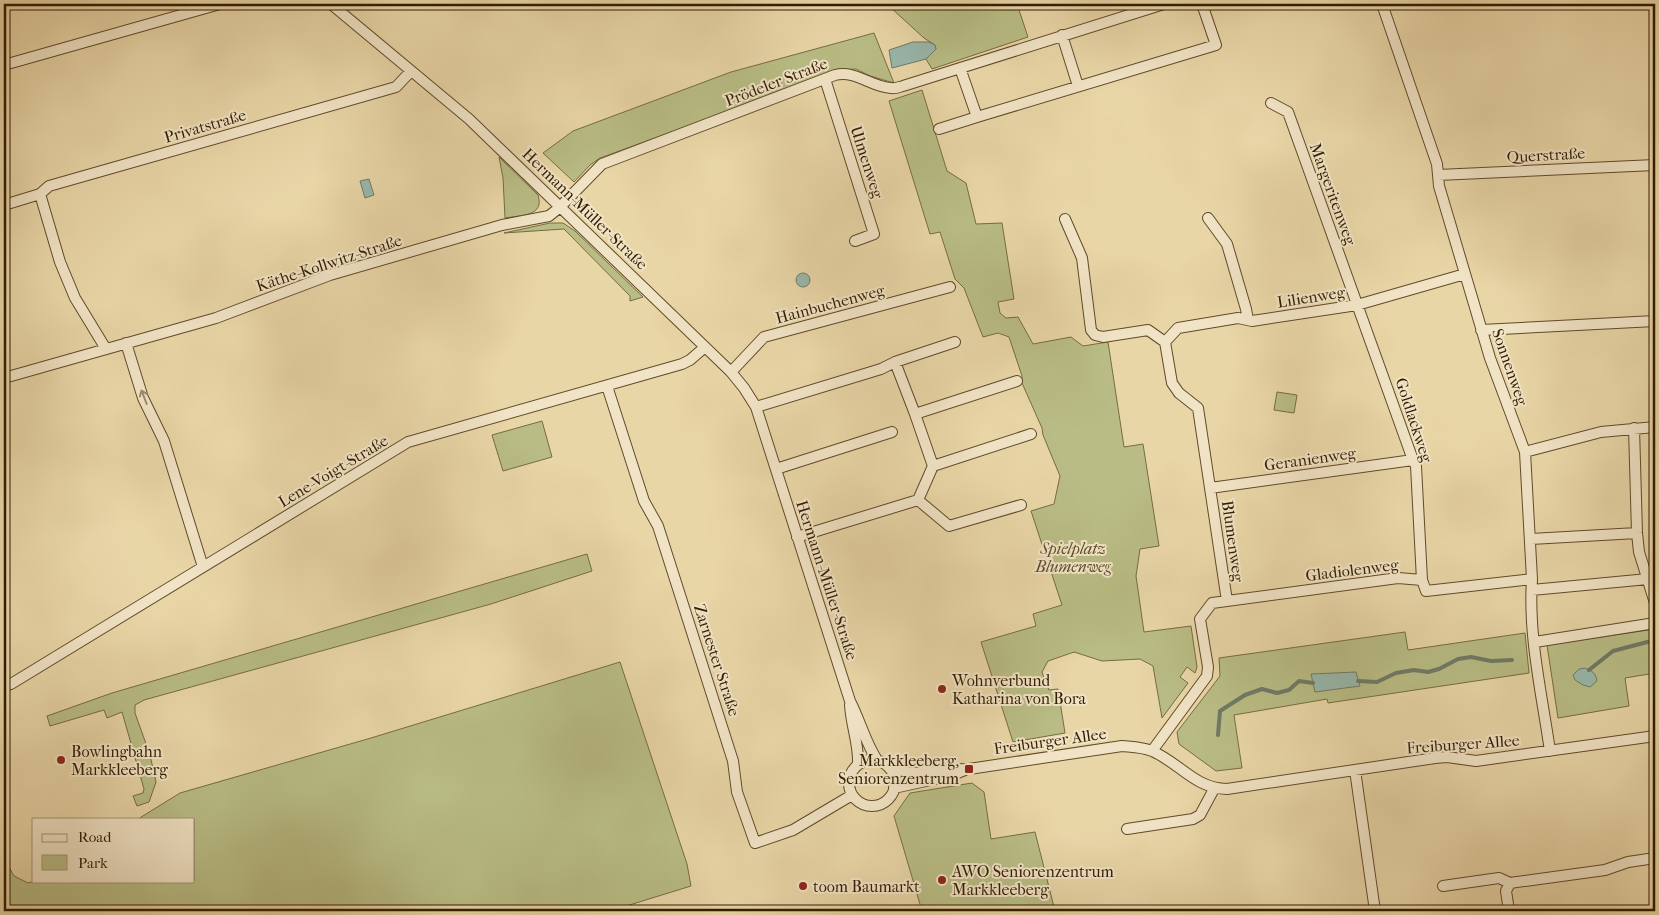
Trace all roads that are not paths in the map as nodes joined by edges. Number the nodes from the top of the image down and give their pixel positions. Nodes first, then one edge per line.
1 (220, 4) edge
2 (330, 4) edge
3 (1164, 4) edge
4 (1202, 4) edge
5 (1382, 4) edge
6 (1062, 35) junction
7 (4, 65) edge
8 (960, 68) junction
9 (411, 71) junction
10 (825, 79) junction
11 (1078, 86) junction
12 (1271, 103) dead end
13 (977, 117) junction
14 (939, 129) dead end
15 (1655, 166) edge
16 (1438, 175) junction
17 (40, 194) junction
18 (4, 205) edge
19 (560, 207) junction
20 (1208, 218) dead end
21 (1065, 219) dead end
22 (855, 241) dead end
23 (1465, 274) junction
24 (950, 287) dead end
25 (1357, 305) junction
26 (1248, 320) junction
27 (1655, 321) edge
28 (1481, 330) junction
29 (956, 342) dead end
30 (1165, 342) junction
31 (126, 343) junction
32 (705, 347) junction
33 (106, 349) junction
34 (895, 362) junction
35 (731, 372) junction
36 (4, 378) edge
37 (1017, 381) dead end
38 (607, 386) junction
39 (756, 407) junction
40 (915, 414) junction
41 (1655, 427) edge
42 (1634, 428) junction
43 (892, 432) dead end
44 (1031, 434) dead end
45 (1525, 452) junction
46 (1414, 460) junction
47 (933, 466) junction
48 (776, 469) junction
49 (1210, 488) junction
50 (918, 500) junction
51 (1021, 505) dead end
52 (1637, 533) junction
53 (797, 537) junction
54 (1531, 540) junction
55 (203, 567) junction
56 (1532, 579) junction
57 (1648, 579) junction
58 (1422, 580) junction
59 (1532, 590) junction
60 (1227, 601) junction
61 (1655, 603) edge
62 (1655, 623) edge
63 (1535, 642) junction
64 (4, 686) edge
65 (850, 701) junction
66 (1655, 736) edge
67 (1152, 751) junction
68 (1550, 751) junction
69 (878, 760) junction
70 (858, 764) junction
71 (969, 769) junction
72 (891, 770) junction
73 (1356, 770) junction
74 (894, 788) junction
75 (1214, 789) junction
76 (852, 795) junction
77 (1126, 829) dead end
78 (1655, 858) edge
79 (1510, 883) junction
80 (1443, 886) dead end
81 (1376, 911) edge
82 (1509, 911) edge

1 - 7 street
2 - 9 street, Hermann-Müller-Straße
3 - 6 street, Prödeler Straße
4 - 11 street
5 - 16 street, Sonnenweg
6 - 8 street, Prödeler Straße
6 - 11 street
8 - 10 street, Prödeler Straße
8 - 13 street
9 - 17 street, Privatstraße
9 - 19 street, Hermann-Müller-Straße
10 - 19 street, Prödeler Straße
10 - 22 street, Ulmenweg
11 - 13 street
12 - 25 street, Margeritenweg
13 - 14 street
15 - 16 street, Querstraße
16 - 23 street, Sonnenweg
17 - 18 street, Privatstraße
17 - 33 street
19 - 31 street, Käthe-Kollwitz-Straße
19 - 32 street, Hermann-Müller-Straße
20 - 26 street
21 - 30 street
23 - 25 street, Lilienweg
23 - 28 street, Sonnenweg
24 - 35 street, Hainbuchenweg
25 - 26 street, Lilienweg
25 - 46 street, Goldlackweg
26 - 30 street, Lilienweg
27 - 28 street
28 - 45 street, Sonnenweg
29 - 34 street
30 - 49 street, Blumenweg
31 - 33 street, Käthe-Kollwitz-Straße
55 -> 31 street
32 - 35 street, Hermann-Müller-Straße
32 - 38 street, Lene-Voigt-Straße
33 - 36 street, Käthe-Kollwitz-Straße
34 - 39 street
34 - 40 street
35 - 39 street, Hermann-Müller-Straße
37 - 40 street
38 - 55 street, Lene-Voigt-Straße
38 - 76 street, Zarnester Straße
39 - 48 street, Hermann-Müller-Straße
40 - 47 street
41 - 42 street
42 - 45 street
42 - 52 street
43 - 48 street
44 - 47 street
45 - 54 street, Sonnenweg
46 - 49 street, Geranienweg
46 - 58 street, Goldlackweg
47 - 50 street
48 - 53 street, Hermann-Müller-Straße
49 - 60 street, Blumenweg
50 - 51 street
50 - 53 street
52 - 54 street
52 - 57 street
53 - 65 street, Hermann-Müller-Straße
54 - 56 street, Sonnenweg
55 - 64 street, Lene-Voigt-Straße
56 - 58 street, Gladiolenweg
56 - 59 street, Sonnenweg
57 - 59 street
57 - 61 street
58 - 60 street, Gladiolenweg
59 - 63 street, Sonnenweg
60 - 67 street, Blumenweg
62 - 63 street
63 - 68 street, Sonnenweg
65 - 69 street, Hermann-Müller-Straße
65 - 70 street, Hermann-Müller-Straße
66 - 68 street, Freiburger Allee
67 - 71 street, Freiburger Allee
67 - 75 street, Freiburger Allee
68 - 73 street, Freiburger Allee
69 - 70 street
69 - 72 street
70 - 76 street
71 - 72 street, Freiburger Allee
71 - 74 street, Freiburger Allee
72 - 74 street
73 - 75 street, Freiburger Allee
73 - 81 street
74 - 76 street
75 - 77 street
78 - 79 street
79 - 80 street
79 - 82 street

